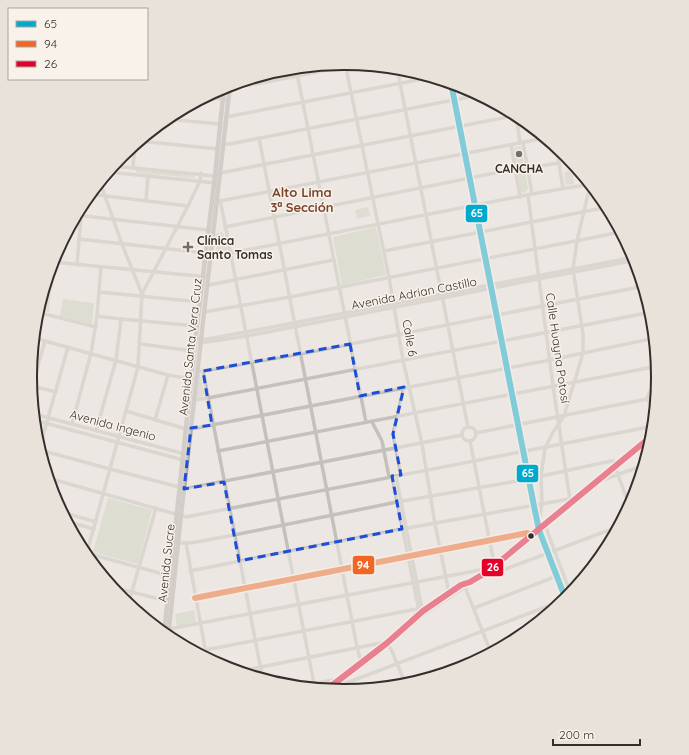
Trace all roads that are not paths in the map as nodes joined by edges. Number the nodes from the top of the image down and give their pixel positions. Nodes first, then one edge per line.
1 (346, 70) edge
2 (309, 72) edge
3 (297, 75) junction
4 (398, 75) edge
5 (420, 79) edge
6 (400, 83) junction
7 (251, 85) edge
8 (453, 90) edge
9 (229, 92) edge
10 (351, 92) junction
11 (223, 95) edge
12 (470, 97) edge
13 (216, 98) edge
14 (223, 99) junction
15 (228, 100) junction
16 (455, 100) junction
17 (302, 101) junction
18 (405, 109) junction
19 (226, 117) junction
20 (507, 117) edge
21 (357, 119) junction
22 (177, 120) edge
23 (220, 124) junction
24 (518, 124) edge
25 (460, 126) junction
26 (308, 129) junction
27 (410, 136) junction
28 (259, 138) junction
29 (538, 139) edge
30 (147, 142) edge
31 (521, 142) junction
32 (223, 144) junction
33 (510, 145) junction
34 (362, 146) junction
35 (218, 149) junction
36 (465, 153) junction
37 (134, 154) edge
38 (313, 155) junction
39 (558, 156) edge
40 (416, 163) junction
41 (559, 163) junction
42 (264, 165) junction
43 (121, 166) edge
44 (132, 167) junction
45 (527, 168) junction
46 (515, 169) junction
47 (367, 172) junction
48 (115, 173) edge
49 (129, 174) junction
50 (134, 174) junction
51 (201, 174) junction
52 (217, 174) junction
53 (148, 176) junction
54 (470, 178) junction
55 (200, 181) junction
56 (318, 181) junction
57 (216, 183) junction
58 (585, 186) edge
59 (421, 188) junction
60 (563, 188) junction
61 (102, 189) edge
62 (269, 191) junction
63 (589, 191) edge
64 (98, 195) edge
65 (104, 195) junction
66 (530, 195) junction
67 (373, 197) junction
68 (520, 197) junction
69 (146, 200) junction
70 (218, 200) junction
71 (476, 205) junction
72 (188, 206) junction
73 (323, 207) junction
74 (601, 208) edge
75 (583, 212) junction
76 (426, 214) junction
77 (83, 216) edge
78 (274, 218) junction
79 (81, 220) edge
80 (114, 220) junction
81 (531, 222) junction
82 (378, 224) junction
83 (177, 226) junction
84 (225, 227) junction
85 (208, 230) junction
86 (480, 232) junction
87 (616, 233) edge
88 (328, 234) junction
89 (79, 239) junction
90 (431, 241) junction
91 (577, 241) junction
92 (122, 244) junction
93 (279, 244) junction
94 (166, 249) junction
95 (534, 249) junction
96 (384, 251) junction
97 (231, 253) junction
98 (208, 254) junction
99 (485, 259) junction
100 (628, 259) edge
101 (333, 260) junction
102 (629, 261) edge
103 (59, 263) edge
104 (77, 265) junction
105 (101, 267) junction
106 (437, 268) junction
107 (133, 270) junction
108 (284, 270) junction
109 (574, 271) junction
110 (153, 272) junction
111 (205, 277) junction
112 (389, 277) junction
113 (538, 278) junction
114 (236, 280) junction
115 (207, 284) junction
116 (339, 287) junction
117 (491, 287) junction
118 (639, 287) edge
119 (99, 292) junction
120 (142, 295) junction
121 (442, 296) junction
122 (290, 297) junction
123 (577, 300) junction
124 (200, 302) junction
125 (394, 305) junction
126 (241, 306) junction
127 (542, 306) junction
128 (204, 312) junction
129 (645, 313) edge
130 (44, 314) edge
131 (344, 315) junction
132 (496, 315) junction
133 (97, 316) junction
134 (121, 320) junction
135 (141, 321) junction
136 (296, 325) junction
137 (447, 325) junction
138 (197, 326) junction
139 (582, 326) junction
140 (96, 327) junction
141 (546, 333) junction
142 (246, 334) junction
143 (398, 334) junction
144 (649, 339) edge
145 (40, 340) edge
146 (45, 341) junction
147 (198, 341) junction
148 (501, 342) junction
149 (140, 344) junction
150 (350, 344) junction
151 (68, 347) junction
152 (194, 351) junction
153 (453, 351) junction
154 (91, 353) junction
155 (583, 353) junction
156 (300, 354) junction
157 (116, 360) junction
158 (404, 360) junction
159 (550, 360) junction
160 (252, 362) junction
161 (38, 367) edge
162 (138, 367) junction
163 (651, 367) edge
164 (506, 368) junction
165 (355, 370) junction
166 (197, 371) junction
167 (203, 371) junction
168 (168, 375) junction
169 (458, 378) junction
170 (191, 379) junction
171 (306, 380) junction
172 (574, 382) junction
173 (553, 386) junction
174 (37, 387) edge
175 (409, 387) junction
176 (404, 388) junction
177 (257, 389) junction
178 (651, 390) edge
179 (56, 392) junction
180 (511, 394) junction
181 (360, 396) junction
182 (208, 398) junction
183 (647, 399) junction
184 (194, 400) junction
185 (463, 403) junction
186 (650, 404) edge
187 (311, 406) junction
188 (126, 411) junction
189 (415, 413) junction
190 (262, 415) junction
191 (40, 416) edge
192 (398, 416) junction
193 (564, 416) junction
194 (557, 417) junction
195 (49, 418) junction
196 (155, 420) junction
197 (41, 422) edge
198 (366, 422) junction
199 (372, 422) junction
200 (47, 424) junction
201 (72, 424) junction
202 (558, 424) junction
203 (212, 425) junction
204 (517, 425) junction
205 (468, 427) junction
206 (648, 427) edge
207 (188, 428) junction
208 (96, 431) junction
209 (316, 432) junction
210 (476, 432) junction
211 (462, 435) junction
212 (119, 437) junction
213 (43, 438) edge
214 (470, 441) junction
215 (267, 442) junction
216 (645, 442) edge
217 (117, 443) junction
218 (422, 444) junction
219 (562, 444) junction
220 (395, 448) junction
221 (545, 448) junction
222 (218, 451) junction
223 (383, 451) junction
224 (46, 452) edge
225 (522, 452) junction
226 (185, 454) junction
227 (185, 461) junction
228 (474, 461) junction
229 (322, 463) junction
230 (619, 464) junction
231 (615, 467) junction
232 (639, 467) edge
233 (110, 469) junction
234 (426, 470) junction
235 (565, 470) junction
236 (273, 472) junction
237 (618, 475) junction
238 (395, 476) junction
239 (541, 476) junction
240 (528, 479) junction
241 (54, 480) edge
242 (224, 482) junction
243 (595, 483) junction
244 (182, 488) junction
245 (479, 488) junction
246 (327, 489) junction
247 (104, 494) junction
248 (430, 496) junction
249 (278, 499) junction
250 (627, 499) edge
251 (571, 500) junction
252 (399, 502) junction
253 (542, 504) junction
254 (534, 506) junction
255 (156, 508) junction
256 (229, 508) junction
257 (69, 514) edge
258 (179, 514) junction
259 (485, 514) junction
260 (333, 516) junction
261 (537, 521) junction
262 (96, 522) junction
263 (74, 523) edge
264 (435, 524) junction
265 (284, 525) junction
266 (545, 525) junction
267 (94, 529) junction
268 (404, 529) junction
269 (612, 529) edge
270 (539, 530) junction
271 (234, 535) junction
272 (531, 535) junction
273 (490, 541) junction
274 (338, 542) junction
275 (178, 543) junction
276 (186, 544) junction
277 (88, 547) edge
278 (441, 550) junction
279 (288, 552) junction
280 (555, 552) junction
281 (548, 554) junction
282 (95, 556) edge
283 (410, 556) junction
284 (239, 561) junction
285 (496, 564) junction
286 (138, 567) junction
287 (343, 568) junction
288 (190, 571) junction
289 (487, 572) junction
290 (170, 576) junction
291 (446, 576) junction
292 (557, 576) junction
293 (293, 578) junction
294 (470, 582) junction
295 (415, 583) junction
296 (465, 587) junction
297 (244, 588) junction
298 (568, 588) edge
299 (122, 590) edge
300 (131, 592) junction
301 (450, 592) junction
302 (564, 593) edge
303 (348, 595) junction
304 (130, 598) edge
305 (195, 598) junction
306 (167, 601) junction
307 (299, 605) junction
308 (552, 605) edge
309 (474, 608) junction
310 (421, 612) junction
311 (250, 614) junction
312 (352, 621) junction
313 (200, 623) junction
314 (167, 628) junction
315 (482, 630) junction
316 (304, 631) junction
317 (255, 640) junction
318 (388, 644) junction
319 (358, 647) junction
320 (489, 649) edge
321 (205, 650) joint
322 (309, 657) junction
323 (363, 663) junction
324 (398, 664) junction
325 (260, 666) junction
326 (247, 669) edge
327 (262, 674) edge
328 (404, 679) edge
329 (341, 681) junction
330 (314, 683) edge
331 (319, 683) edge
332 (335, 685) edge
333 (337, 685) edge

1 - 10 street, Calle 6
2 - 3 street
3 - 7 street
3 - 17 street
4 - 6 street
5 - 6 street
6 - 10 street
6 - 18 street
8 - 16 street
9 - 15 main road, Avenida Santa Vera Cruz
10 - 17 street
10 - 21 street, Calle 6
11 - 14 main road, Avenida Santa Vera Cruz
12 - 16 street
13 - 14 street
14 - 15 street
14 - 23 main road, Avenida Santa Vera Cruz
15 - 19 main road, Avenida Santa Vera Cruz
16 - 18 street
16 - 25 street
17 - 19 street
17 - 26 street
18 - 21 street
18 - 27 street
19 - 32 main road, Avenida Santa Vera Cruz
20 - 25 street
21 - 26 street
21 - 34 street, Calle 6
22 - 23 street
23 - 35 main road, Avenida Santa Vera Cruz
24 - 31 street, Calle Huayna Potosí
25 - 27 street
25 - 36 street
26 - 28 street
26 - 38 street
27 - 34 street
27 - 40 street
28 - 32 street
28 - 42 street
29 - 31 street
30 - 35 street
31 - 33 street
31 - 45 street, Calle Huayna Potosí
32 - 52 main road, Avenida Santa Vera Cruz
33 - 36 street
33 - 46 street
34 - 38 street
34 - 47 street, Calle 6
35 - 52 main road, Avenida Santa Vera Cruz
36 - 40 street
36 - 54 street
37 - 44 street
38 - 42 street
38 - 56 street
39 - 41 street
40 - 47 street
40 - 59 street
41 - 45 street
41 - 60 street
42 - 52 street
42 - 62 street
43 - 44 street
44 - 49 street
44 - 50 street
44 - 51 street
45 - 66 street, Calle Huayna Potosí
46 - 54 street
46 - 68 street
47 - 56 street
47 - 67 street, Calle 6
48 - 49 street
49 - 50 street
50 - 53 street
51 - 52 street
51 - 55 street
52 - 57 main road, Avenida Santa Vera Cruz
53 - 55 street
53 - 69 street
54 - 59 street
54 - 71 street
55 - 57 street
55 - 72 street
56 - 62 street
56 - 73 street
57 - 70 main road, Avenida Santa Vera Cruz
57 - 85 main road, Avenida Santa Vera Cruz
58 - 60 street
59 - 67 street
59 - 76 street
60 - 66 street
61 - 65 street
62 - 70 street
62 - 78 street
63 - 75 street
64 - 65 street
65 - 69 street
65 - 80 street
66 - 68 street
66 - 81 street, Calle Huayna Potosí
67 - 73 street
67 - 82 street, Calle 6
68 - 71 street
69 - 72 street
70 - 84 street
70 - 98 main road, Avenida Santa Vera Cruz
71 - 76 street
71 - 86 street
72 - 83 street
73 - 78 street
73 - 88 street
74 - 75 street
75 - 81 street
75 - 91 street
76 - 82 street
76 - 90 street
77 - 80 street
78 - 84 street
78 - 93 street
79 - 89 street
80 - 83 street
80 - 92 street
81 - 86 street
81 - 95 street, Calle Huayna Potosí
82 - 88 street
82 - 96 street, Calle 6
83 - 85 street
83 - 94 street
84 - 97 street
85 - 98 main road, Avenida Santa Vera Cruz
86 - 90 street
86 - 99 street
87 - 91 street
88 - 93 street
88 - 101 street
89 - 92 street
89 - 104 street
90 - 96 street
90 - 106 street
91 - 95 street
91 - 109 street
92 - 94 street
92 - 107 street
93 - 97 street
93 - 108 street
94 - 98 street
94 - 110 street
95 - 99 street
95 - 113 street, Calle Huayna Potosí
96 - 112 street, Calle 6
97 - 98 street
97 - 114 street
98 - 111 main road, Avenida Santa Vera Cruz
99 - 106 street
99 - 117 street
100 - 109 street, Avenida Adrian Castillo
101 - 108 street
101 - 116 street
102 - 109 street, Avenida Adrian Castillo
103 - 104 street
104 - 105 street
105 - 107 street
105 - 119 street
106 - 112 street
106 - 121 street
107 - 110 street
107 - 120 street
108 - 114 street
108 - 122 street
109 - 113 street, Avenida Adrian Castillo
109 - 123 street
110 - 111 street
110 - 120 street
111 - 115 main road, Avenida Santa Vera Cruz
111 - 124 main road, Avenida Santa Vera Cruz
112 - 116 street
112 - 125 street, Calle 6
113 - 117 street, Avenida Adrian Castillo
113 - 127 street, Calle Huayna Potosí
114 - 115 street
114 - 126 street
115 - 128 main road, Avenida Santa Vera Cruz
116 - 122 street
116 - 131 street
117 - 121 street, Avenida Adrian Castillo
117 - 132 street
118 - 123 street
119 - 120 street
119 - 133 street
120 - 124 street
120 - 135 street
121 - 125 street, Avenida Adrian Castillo
121 - 137 street
122 - 126 street
122 - 136 street
123 - 127 street
123 - 139 street
124 - 138 main road, Avenida Santa Vera Cruz
125 - 131 street, Avenida Adrian Castillo
125 - 143 street, Calle 6
126 - 128 street
126 - 142 street
127 - 132 street
127 - 141 street, Calle Huayna Potosí
128 - 147 main road, Avenida Santa Vera Cruz
129 - 139 street
130 - 140 street
131 - 136 street, Avenida Adrian Castillo
131 - 150 street
132 - 137 street
132 - 148 street
133 - 134 street
133 - 140 street
134 - 135 street
134 - 157 street
135 - 138 street
135 - 149 street
136 - 142 street, Avenida Adrian Castillo
136 - 156 street
137 - 143 street
137 - 153 street
138 - 147 main road, Avenida Santa Vera Cruz
139 - 141 street
139 - 155 street
140 - 154 street
141 - 148 street
141 - 159 street, Calle Huayna Potosí
142 - 147 street, Avenida Adrian Castillo
142 - 160 street
143 - 150 street
143 - 158 street, Calle 6
144 - 155 street
145 - 146 street
146 - 151 street
146 - 161 street
147 - 152 main road, Avenida Santa Vera Cruz
147 - 166 main road, Avenida Santa Vera Cruz
148 - 153 street
148 - 164 street
149 - 152 street
149 - 162 street
150 - 156 street
150 - 165 street
151 - 154 street
151 - 179 street
152 - 170 main road, Avenida Santa Vera Cruz
153 - 158 street
153 - 169 street
154 - 157 street
154 - 201 street
155 - 159 street
155 - 172 street
156 - 160 street
156 - 171 street
157 - 162 street
157 - 208 street
158 - 165 street
158 - 175 street, Calle 6
159 - 164 street
159 - 173 street, Calle Huayna Potosí
160 - 167 street
160 - 177 street
162 - 168 street
162 - 188 street
163 - 172 street
164 - 169 street
164 - 180 street
165 - 171 street
165 - 181 street
166 - 167 street
166 - 184 main road, Avenida Santa Vera Cruz
167 - 182 street
168 - 170 street
168 - 196 street
169 - 175 street
169 - 185 street
170 - 207 main road, Avenida Santa Vera Cruz
171 - 177 street
171 - 187 street
172 - 173 street
172 - 193 street
173 - 180 street
173 - 194 street, Calle Huayna Potosí
174 - 179 street
175 - 176 street
175 - 189 street, Calle 6
176 - 181 street
176 - 192 street
177 - 182 street
177 - 190 street
178 - 183 street
179 - 195 street
180 - 185 street
180 - 204 street
181 - 187 street
181 - 198 street
182 - 184 street
182 - 203 street
183 - 186 street
183 - 193 street
184 - 207 main road, Avenida Santa Vera Cruz
185 - 189 street
185 - 205 street
187 - 190 street
187 - 209 street
188 - 196 street
188 - 212 street
189 - 192 street
189 - 218 street, Calle 6
190 - 203 street
190 - 215 street
191 - 195 street, Avenida Ingenio
192 - 199 street
192 - 220 street
193 - 194 street
193 - 202 street
194 - 202 street, Calle Huayna Potosí
194 - 204 street
195 - 200 street
195 - 201 street, Avenida Ingenio
196 - 207 street
197 - 200 street, Avenida Ingenio
198 - 199 street
198 - 209 street
199 - 223 street
200 - 213 street
200 - 217 street, Avenida Ingenio
201 - 208 street, Avenida Ingenio
202 - 219 street, Calle Huayna Potosí
202 - 221 street
203 - 207 street
203 - 222 street
204 - 210 street
204 - 225 street
205 - 210 street
205 - 211 street
206 - 219 street
207 - 226 main road, Avenida Santa Vera Cruz
208 - 212 street, Avenida Ingenio
209 - 215 street
209 - 229 street
210 - 214 street
211 - 214 street
211 - 218 street
212 - 217 street
212 - 226 street, Avenida Ingenio
214 - 228 street
215 - 222 street
215 - 236 street
216 - 230 street
217 - 227 street, Avenida Ingenio
217 - 233 street
218 - 220 street
218 - 234 street, Calle 6
219 - 221 street
219 - 235 street, Calle Huayna Potosí
220 - 223 street
220 - 238 street
221 - 225 street
221 - 239 street
222 - 242 street
223 - 229 street
223 - 238 street
224 - 233 street
225 - 228 street
225 - 240 street
226 - 227 main road, Avenida Santa Vera Cruz
227 - 244 main road, Avenida Santa Vera Cruz
228 - 234 street
228 - 245 street
229 - 236 street
229 - 246 street
230 - 231 street
230 - 235 street
231 - 237 street
231 - 243 street
232 - 237 street
233 - 244 street
233 - 247 street
234 - 238 street
234 - 248 street, Calle 6
235 - 239 street
235 - 251 street, Calle Huayna Potosí
236 - 242 street
236 - 249 street
237 - 243 street
237 - 250 street
238 - 246 street
238 - 252 street
239 - 240 street
239 - 253 street
240 - 245 street
240 - 254 street
241 - 247 street
242 - 244 street
242 - 256 street
243 - 251 street
244 - 258 main road, Avenida Santa Vera Cruz
245 - 248 street
245 - 259 street
246 - 249 street
246 - 260 street
247 - 255 street
247 - 262 street
248 - 252 street
248 - 264 street, Calle 6
249 - 256 street
249 - 265 street
251 - 253 street
251 - 266 street
252 - 260 street
252 - 268 street
253 - 254 street
253 - 261 street
254 - 259 street
254 - 261 street
255 - 258 street
255 - 286 street
256 - 258 street
256 - 271 street
257 - 262 street
258 - 275 main road, Avenida Sucre
258 - 290 main road, Avenida Sucre
259 - 264 street
259 - 273 street
260 - 265 street
260 - 274 street
261 - 270 street
262 - 267 street
263 - 267 street
264 - 268 street
264 - 278 street, Calle 6
265 - 271 street
265 - 279 street
266 - 270 street
266 - 280 street
267 - 277 street
268 - 274 street
268 - 283 street
269 - 280 street
270 - 272 street
270 - 281 street
271 - 276 street
271 - 284 street
272 - 273 street
272 - 285 street
273 - 278 street
273 - 285 street
274 - 279 street
274 - 287 street
275 - 276 street
275 - 314 main road, Avenida Sucre
276 - 288 street
278 - 283 street
278 - 291 street, Calle 6
279 - 284 street
279 - 293 street
280 - 281 street
280 - 298 street
281 - 289 street
281 - 292 street
282 - 286 street
283 - 287 street
283 - 295 street
284 - 288 street
284 - 297 street
285 - 289 street
286 - 290 street
286 - 300 street
287 - 293 street
287 - 303 street
288 - 305 street
289 - 291 street
289 - 294 street
290 - 306 main road, Avenida Sucre
291 - 295 street
291 - 301 street, Calle 6
292 - 302 street
292 - 309 street
293 - 297 street
293 - 307 street
294 - 296 street
294 - 301 street
295 - 303 street
295 - 310 street
296 - 309 street
296 - 310 street
297 - 305 street
297 - 311 street
299 - 300 street
300 - 304 street
300 - 306 street
301 - 310 street
303 - 307 street
303 - 312 street
305 - 313 street
306 - 314 main road, Avenida Sucre
307 - 311 street
307 - 316 street
308 - 315 street
309 - 315 street
310 - 312 street
310 - 318 street
311 - 313 street
311 - 317 street
312 - 316 street
312 - 319 street
313 - 314 street
313 - 321 street
315 - 320 street
315 - 324 street
316 - 317 street
316 - 322 street
317 - 321 street
317 - 325 street
318 - 319 street
318 - 323 street
318 - 324 street
319 - 322 street
319 - 323 street
322 - 325 street
322 - 330 street
323 - 329 street
324 - 328 street
324 - 329 street
325 - 326 street
325 - 327 street
329 - 331 street
329 - 332 street
329 - 333 street

